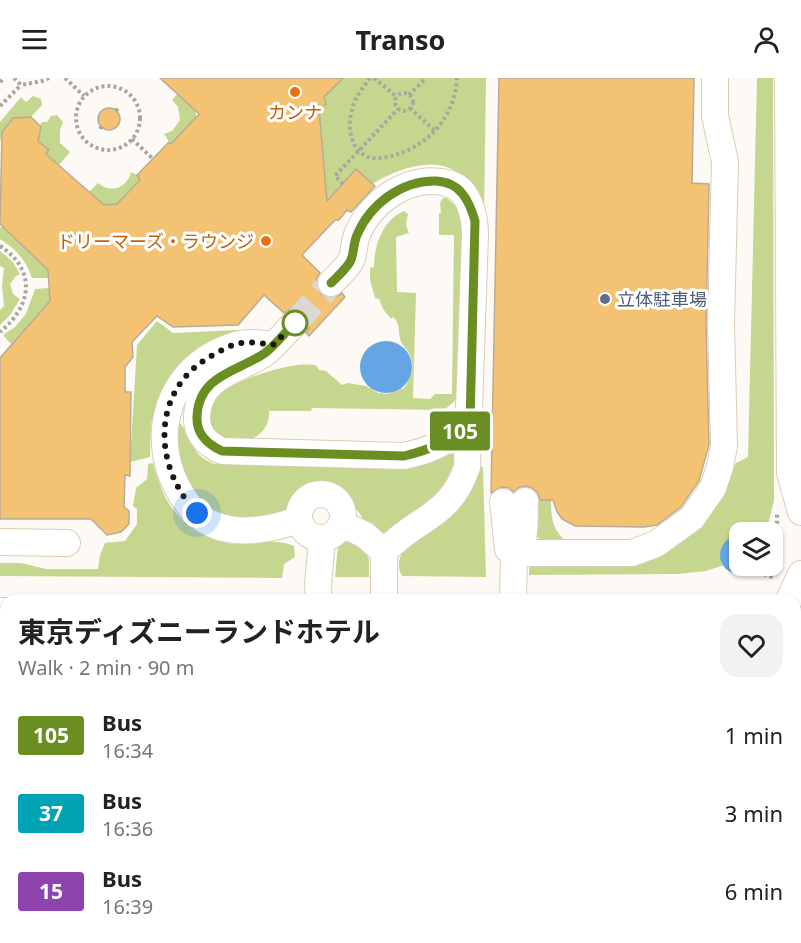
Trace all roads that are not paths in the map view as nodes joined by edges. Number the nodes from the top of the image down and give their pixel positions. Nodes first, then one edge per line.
1 (715, 78) edge
2 (788, 78) edge
3 (801, 78) edge
4 (801, 99) edge
5 (331, 283) tunnel mouth
6 (295, 323) tunnel mouth
7 (273, 345) junction
8 (470, 422) junction
9 (514, 501) dead end
10 (801, 511) edge
11 (299, 519) junction
12 (342, 524) junction
13 (322, 538) junction
14 (0, 542) edge
15 (67, 543) dead end
16 (384, 552) junction
17 (514, 553) junction
18 (801, 574) edge
19 (319, 594) edge
20 (384, 594) edge
21 (513, 594) edge
22 (792, 594) edge

1 - 17 street
2 - 10 street
3 - 4 street
5 - 8 street
6 - 7 street
7 - 8 street
7 - 11 street
8 - 16 street
9 - 17 street
11 - 12 street
11 - 13 street
12 - 13 street
12 - 16 street
13 - 19 street
14 - 15 street
16 - 20 street
17 - 21 street
18 - 22 street

